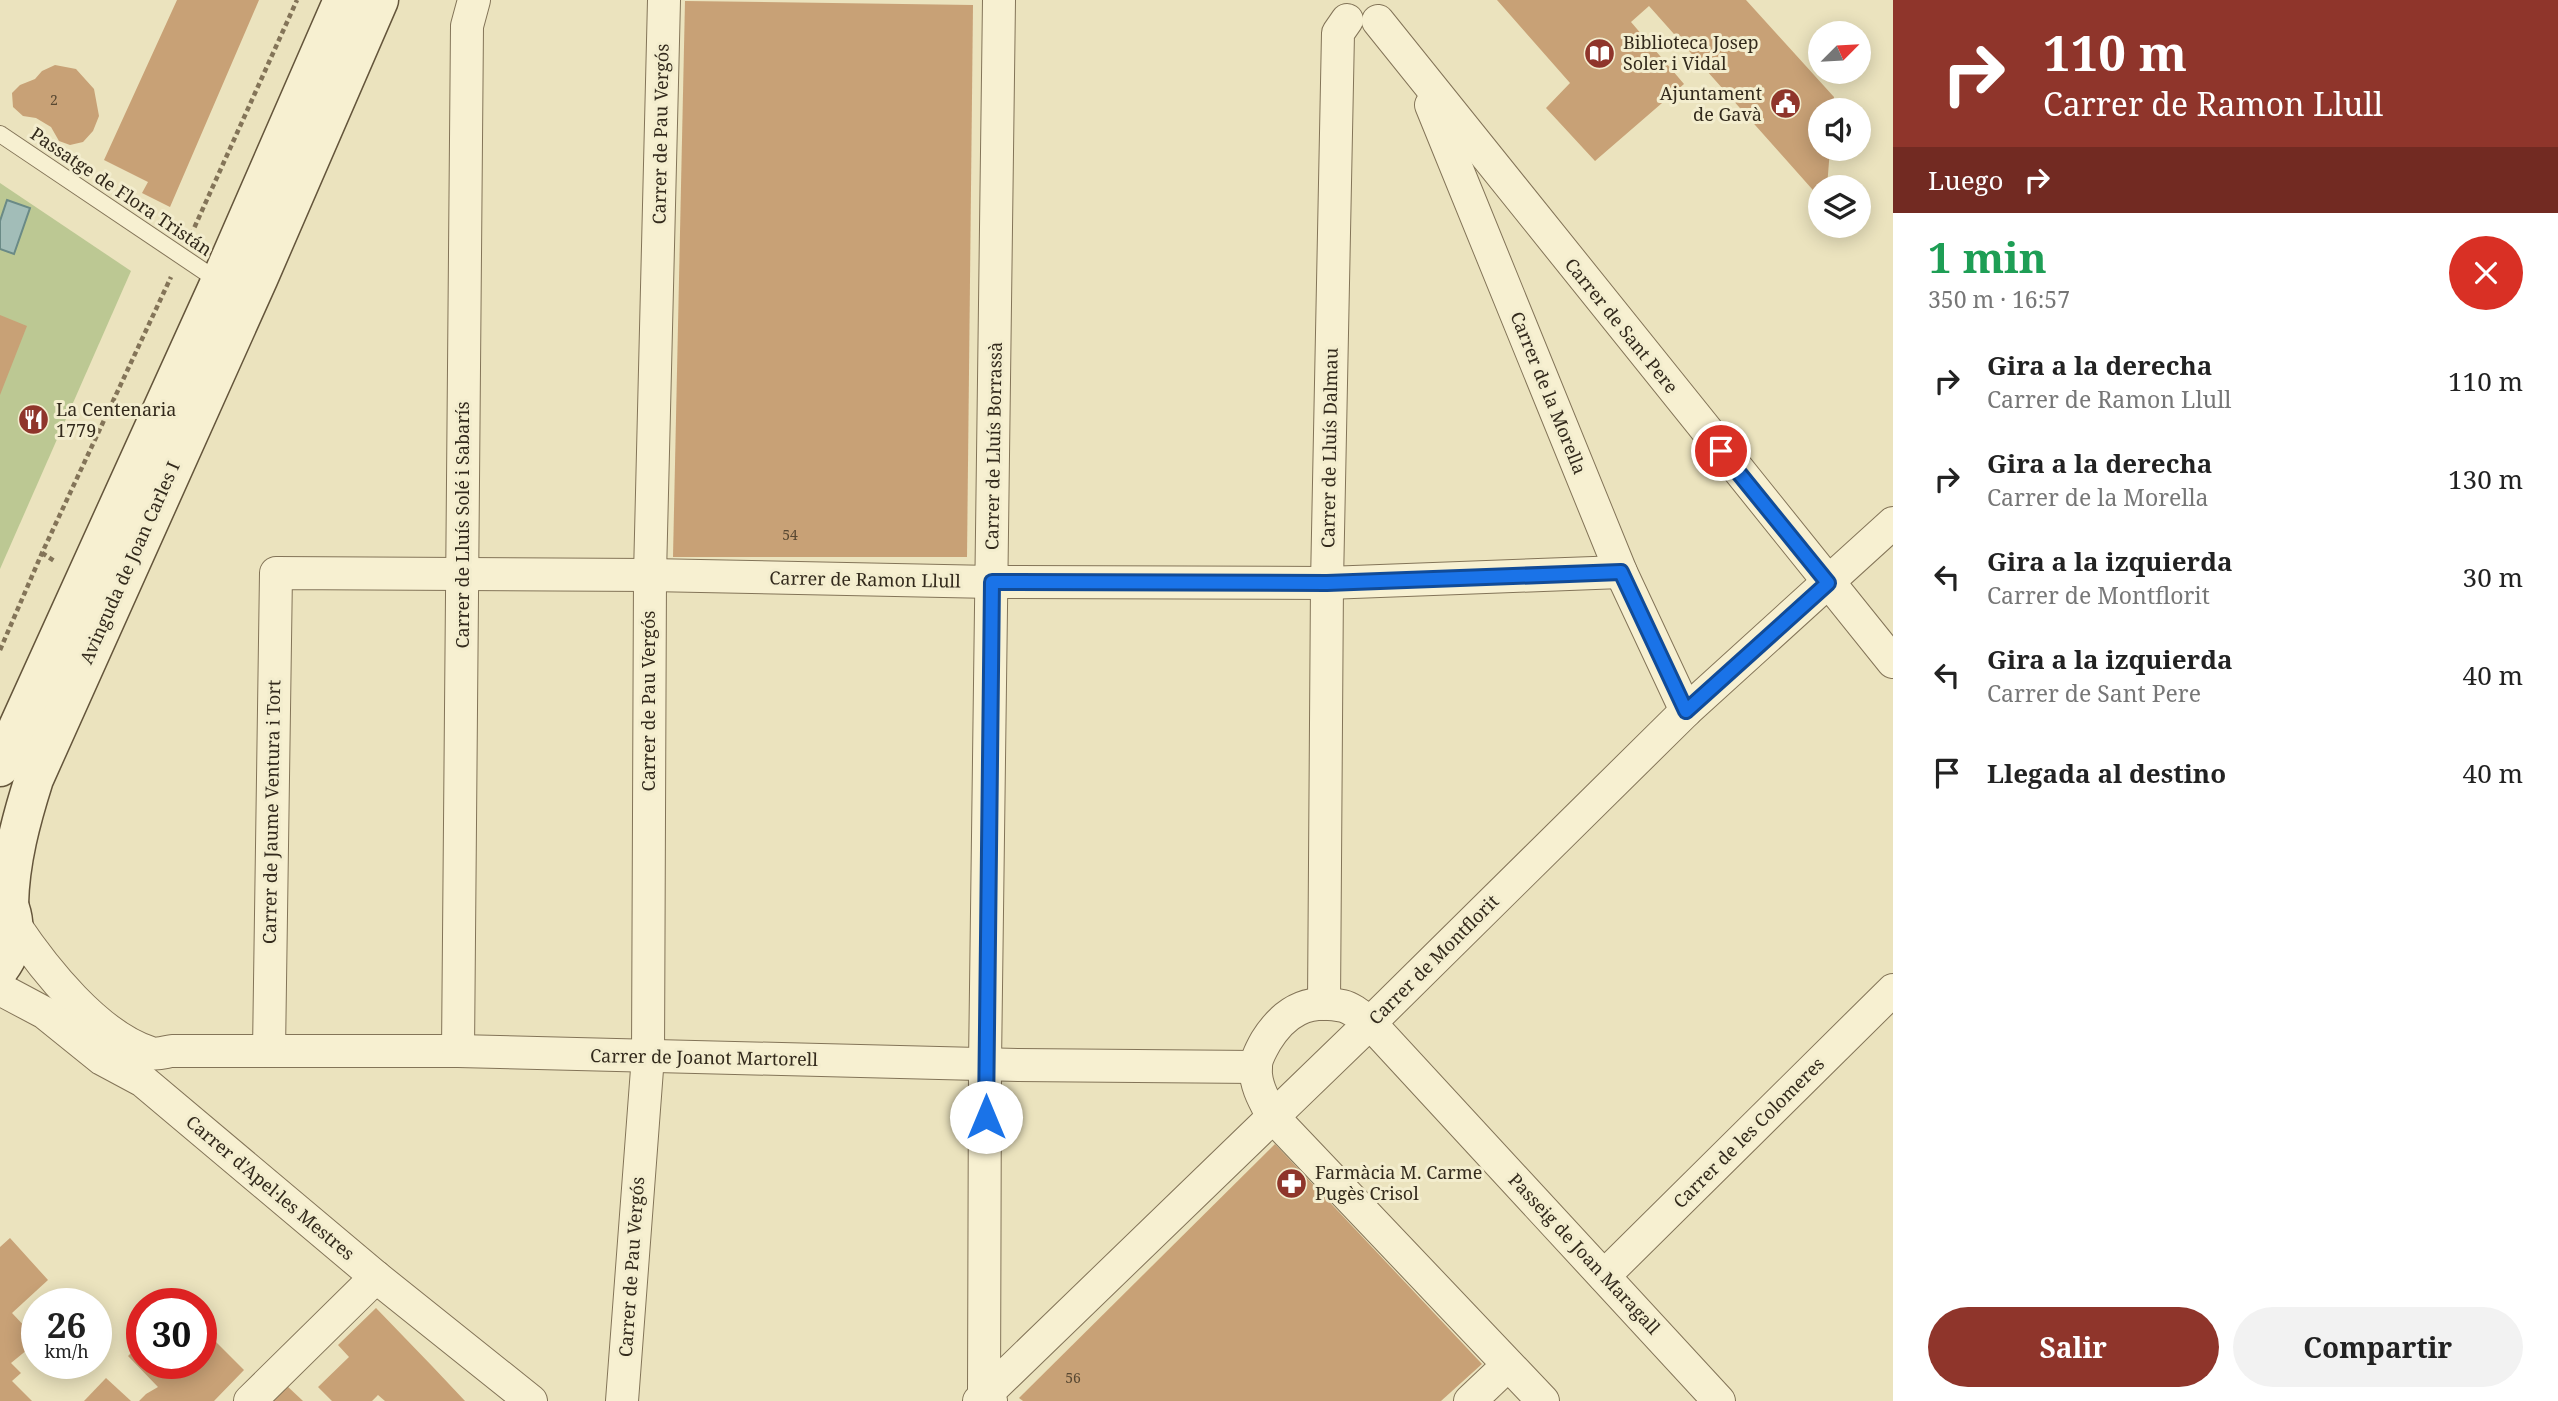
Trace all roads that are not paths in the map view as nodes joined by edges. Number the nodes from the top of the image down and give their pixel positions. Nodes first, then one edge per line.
1 (343, 0) edge
2 (379, 0) edge
3 (474, 0) edge
4 (664, 0) edge
5 (999, 0) edge
6 (1343, 10) edge
7 (1383, 11) edge
8 (1417, 72) junction
9 (0, 134) edge
10 (220, 282) junction
11 (1893, 523) edge
12 (1621, 572) junction
13 (276, 573) joint
14 (462, 575) junction
15 (650, 575) junction
16 (992, 582) junction
17 (1327, 583) junction
18 (1828, 583) junction
19 (1893, 663) edge
20 (1686, 711) junction
21 (0, 767) edge
22 (8, 906) edge
23 (0, 968) edge
24 (0, 989) edge
25 (1893, 990) edge
26 (1324, 1004) junction
27 (1370, 1023) junction
28 (269, 1051) junction
29 (458, 1051) junction
30 (648, 1056) junction
31 (985, 1064) junction
32 (1256, 1067) junction
33 (148, 1068) junction
34 (1273, 1117) junction
35 (1604, 1276) junction
36 (376, 1277) junction
37 (1508, 1366) junction
38 (985, 1399) edge
39 (250, 1401) edge
40 (531, 1401) edge
41 (622, 1401) edge
42 (1470, 1401) edge
43 (1543, 1401) edge
44 (1718, 1401) edge

1 - 10 main road, Avinguda de Joan Carles I
2 - 22 main road, Avinguda de Joan Carles I
3 - 14 street, Carrer de Lluís Solé i Sabarís
4 - 15 street, Carrer de Pau Vergós
5 - 16 street, Carrer de Lluís Borrassà
6 - 7 street
6 - 17 street, Carrer de Lluís Dalmau
7 - 8 street, Carrer de Sant Pere
8 - 12 street, Carrer de la Morella
8 - 18 street, Carrer de Sant Pere
9 - 10 lane, Passatge de Flora Tristán
10 - 21 main road, Avinguda de Joan Carles I
11 - 18 street, Carrer de Montflorit
12 - 17 street, Carrer de Ramon Llull
12 - 20 street, Carrer de la Morella
13 - 14 street, Carrer de Ramon Llull
13 - 28 street, Carrer de Jaume Ventura i Tort
14 - 15 street, Carrer de Ramon Llull
14 - 29 street, Carrer de Lluís Solé i Sabarís
15 - 16 street, Carrer de Ramon Llull
15 - 30 street, Carrer de Pau Vergós
16 - 17 street, Carrer de Ramon Llull
16 - 31 street, Carrer de Lluís Borrassà
17 - 26 street, Carrer de Lluís Dalmau
18 - 19 street, Carrer de Sant Pere
18 - 20 street, Carrer de Montflorit
20 - 27 street, Carrer de Montflorit
22 - 23 main road, Avinguda de Joan Carles I
22 - 33 street
24 - 33 street, Carrer d'Apel·les Mestres
25 - 35 street, Carrer de les Colomeres
26 - 27 street, Passeig de Joan Maragall
26 - 32 street
27 - 34 street, Carrer de Montflorit
27 - 35 street, Passeig de Joan Maragall
28 - 29 street, Carrer de Joanot Martorell
28 - 33 street, Carrer de Joanot Martorell
29 - 30 street, Carrer de Joanot Martorell
30 - 31 street, Carrer de Joanot Martorell
30 - 41 street, Carrer de Pau Vergós
31 - 32 street, Carrer de Joanot Martorell
31 - 38 street, Carrer de Lluís Borrassà
32 - 34 street
33 - 36 street, Carrer d'Apel·les Mestres
34 - 37 street
34 - 38 street, Carrer de Montflorit
35 - 44 street, Passeig de Joan Maragall
36 - 39 street
36 - 40 street, Carrer d'Apel·les Mestres
37 - 42 street
37 - 43 street

